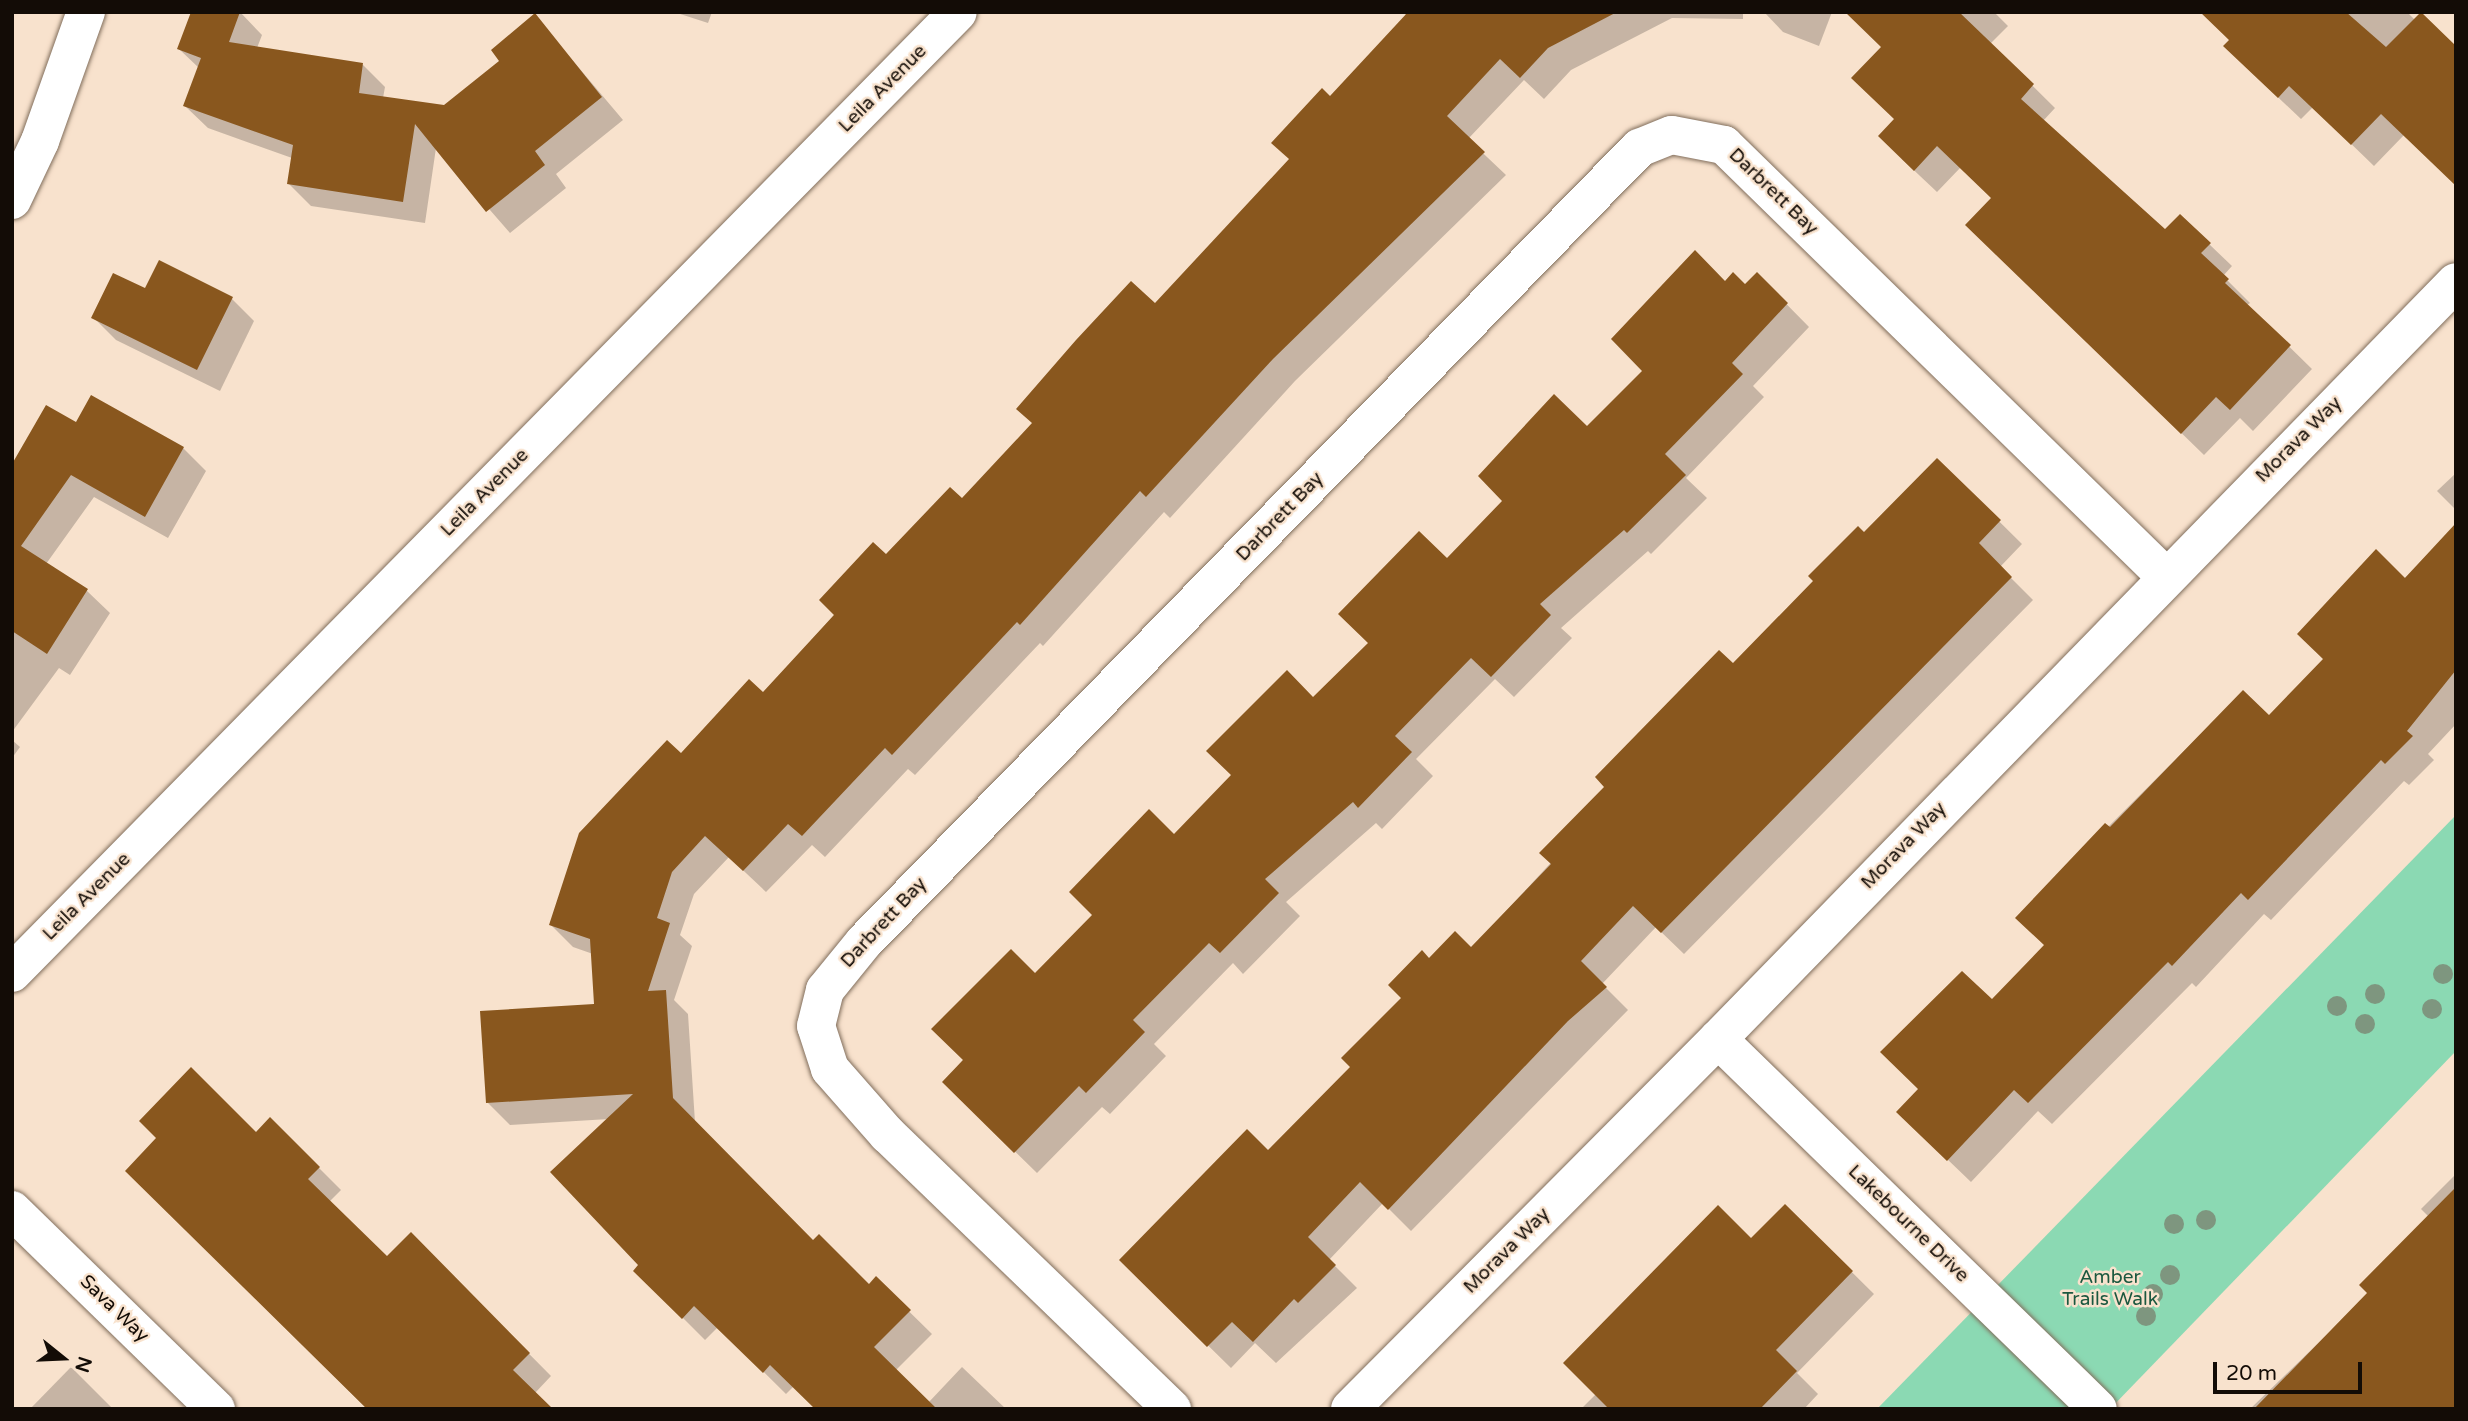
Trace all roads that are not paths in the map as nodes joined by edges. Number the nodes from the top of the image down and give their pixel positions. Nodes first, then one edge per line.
1 (86, 12) edge
2 (958, 12) edge
3 (12, 200) edge
4 (2456, 282) edge
5 (2165, 576) junction
6 (12, 973) edge
7 (1718, 1039) junction
8 (12, 1210) edge
9 (216, 1409) edge
10 (1172, 1409) edge
11 (1350, 1409) edge
12 (2098, 1409) edge

1 - 3 street
2 - 6 street, Leila Avenue
4 - 5 street, Morava Way
5 - 7 street, Morava Way
5 - 10 street, Darbrett Bay
7 - 11 street, Morava Way
7 - 12 street, Lakebourne Drive
8 - 9 street, Sava Way

